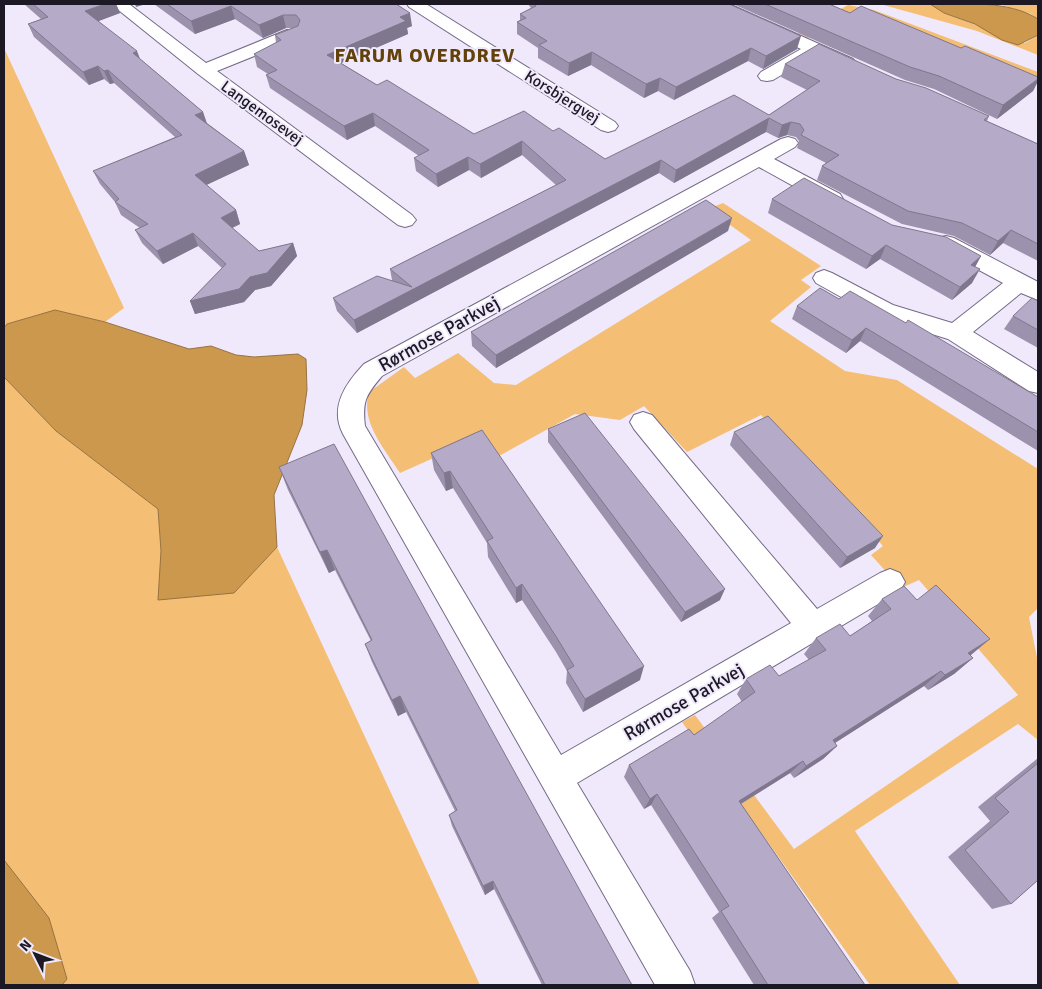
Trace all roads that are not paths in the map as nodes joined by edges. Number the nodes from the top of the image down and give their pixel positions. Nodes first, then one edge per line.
1 (119, 4) edge
2 (415, 4) edge
3 (716, 4) edge
4 (293, 34) edge
5 (815, 48) junction
6 (204, 70) junction
7 (865, 71) edge
8 (767, 76) dead end
9 (608, 126) dead end
10 (788, 143) dead end
11 (759, 159) junction
12 (852, 209) edge
13 (405, 220) dead end
14 (929, 240) edge
15 (824, 278) dead end
16 (1029, 287) edge
17 (956, 333) junction
18 (1038, 384) edge
19 (643, 422) dead end
20 (890, 582) dead end
21 (813, 627) junction
22 (555, 777) junction
23 (676, 985) edge

1 - 6 street, Langemosevej
2 - 9 street, Korsbjergvej
3 - 5 street
4 - 6 street
5 - 7 street
5 - 8 street
6 - 13 street, Langemosevej
10 - 11 street, Rørmose Parkvej
11 - 12 street
11 - 22 street, Rørmose Parkvej
14 - 16 street
15 - 17 street
16 - 17 street
17 - 18 street
19 - 21 street
20 - 21 street, Rørmose Parkvej
21 - 22 street, Rørmose Parkvej
22 - 23 street, Rørmose Parkvej

